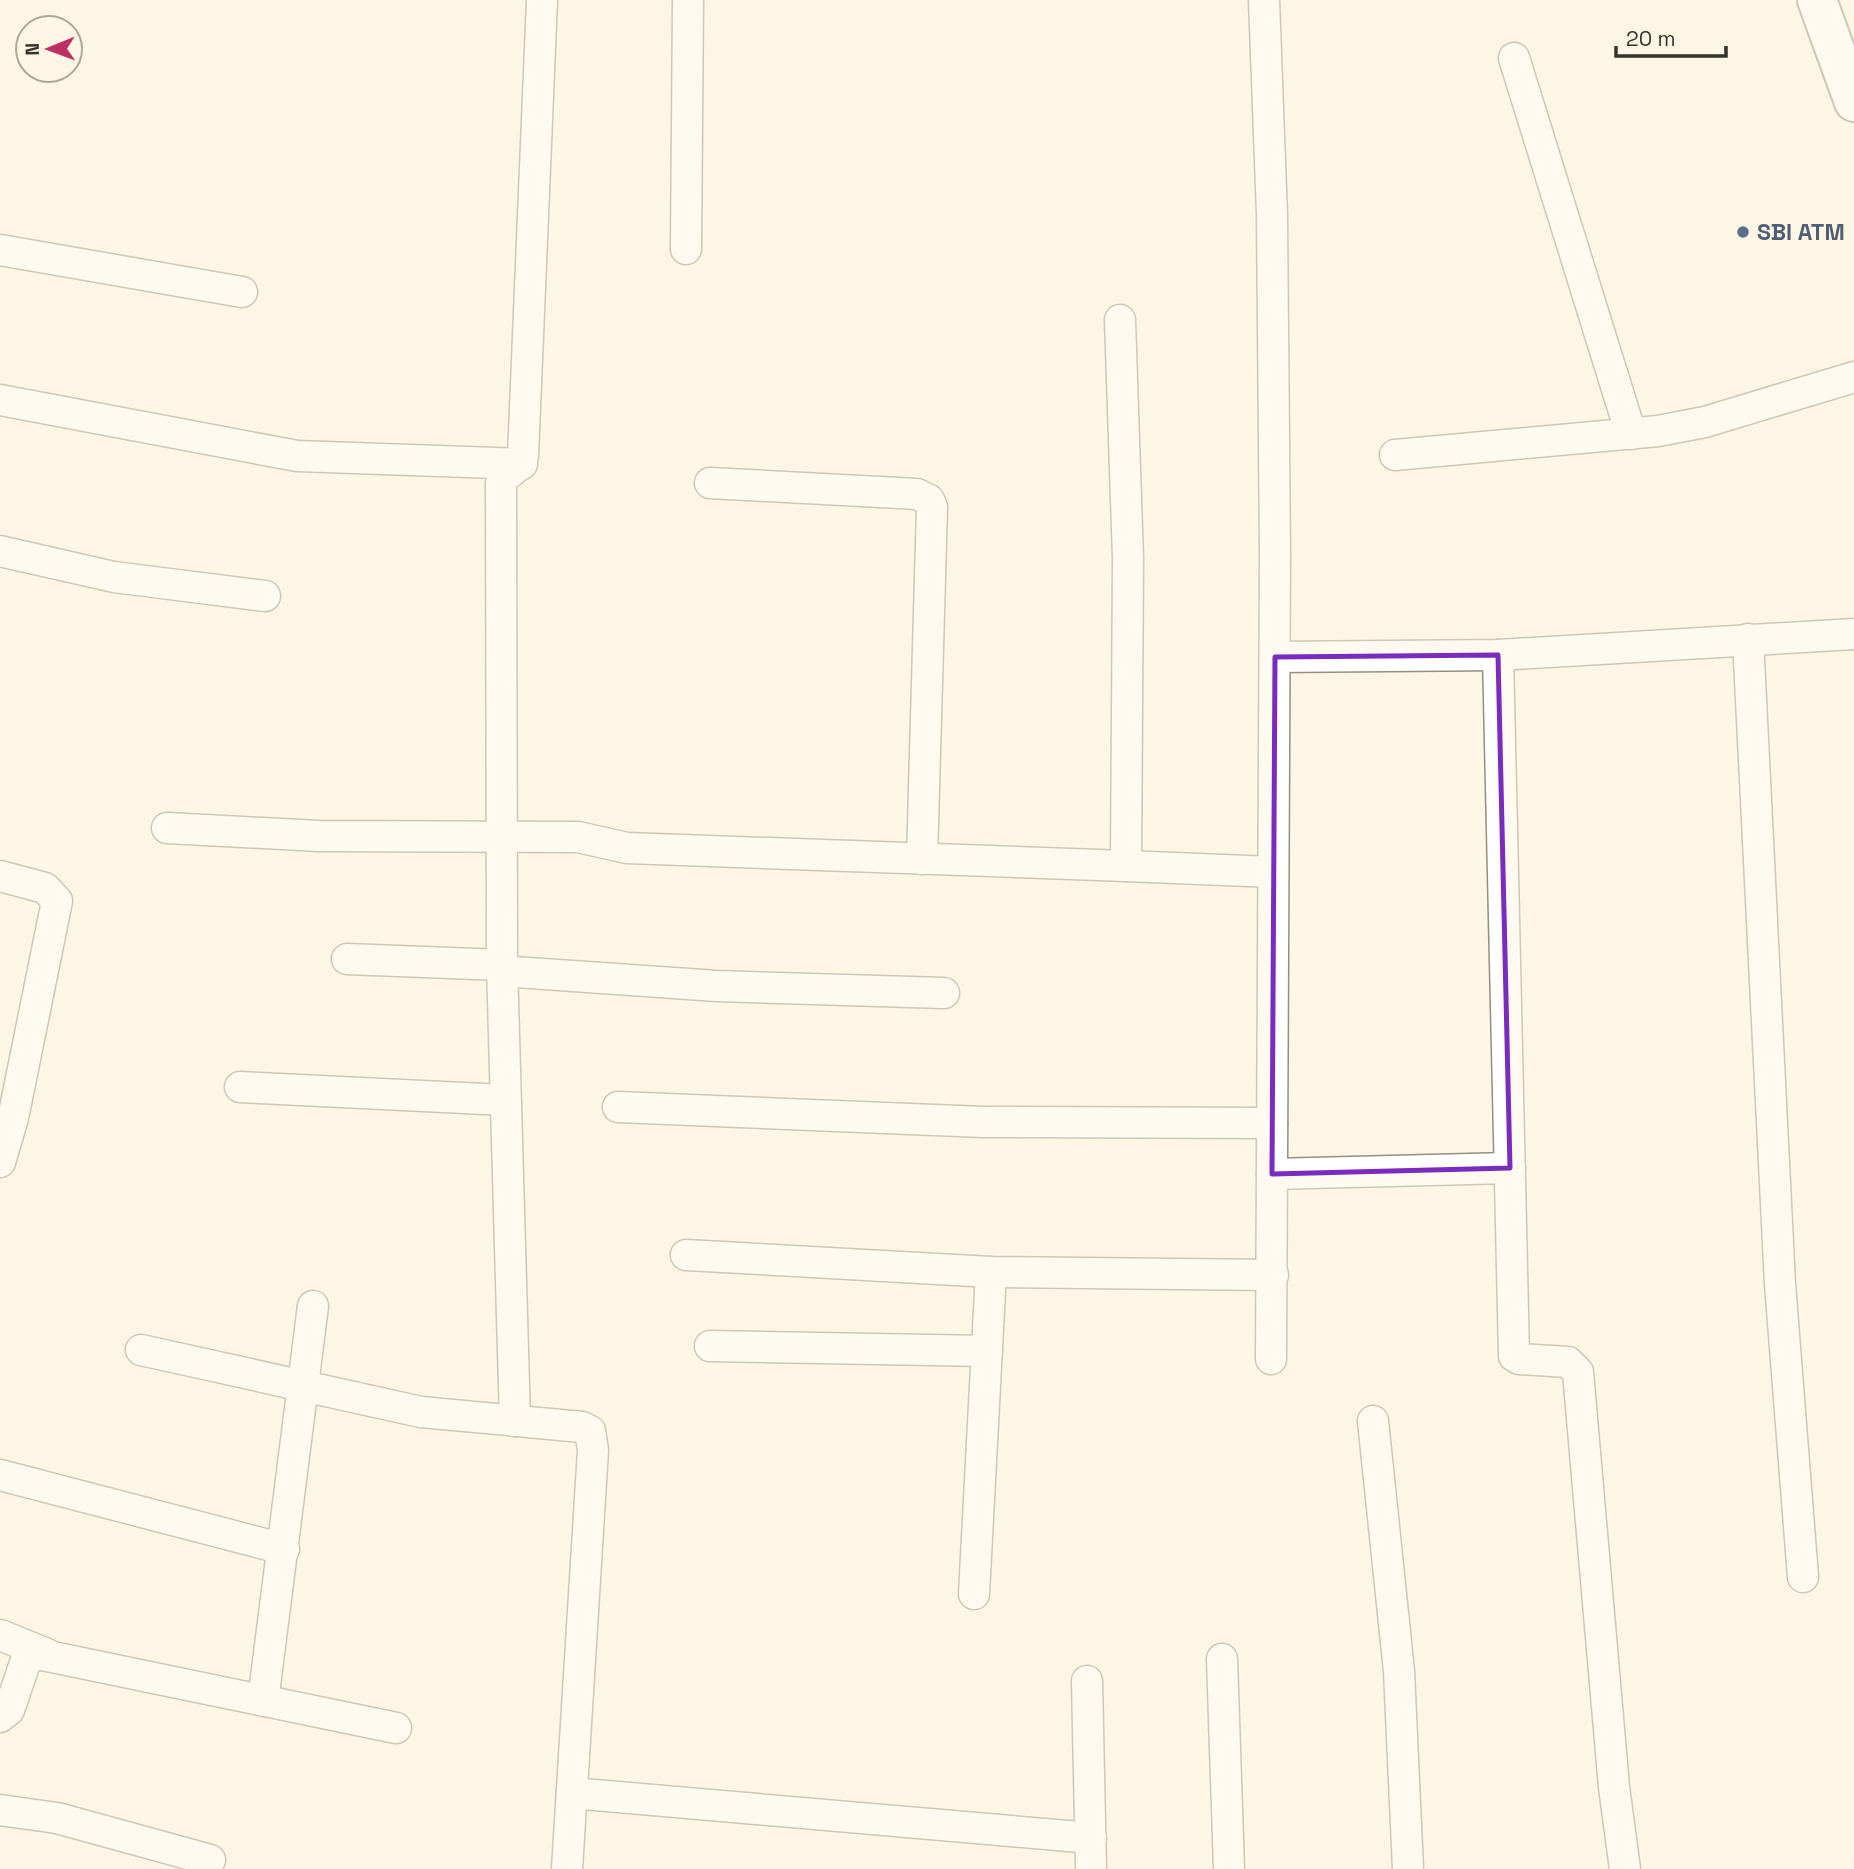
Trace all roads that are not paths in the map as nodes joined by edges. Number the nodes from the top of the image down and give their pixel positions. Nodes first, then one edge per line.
1 (542, 0) edge
2 (688, 0) edge
3 (1264, 0) edge
4 (1817, 0) edge
5 (1514, 58) dead end
6 (1854, 102) edge
7 (686, 249) dead end
8 (0, 250) edge
9 (242, 292) dead end
10 (1121, 320) dead end
11 (1854, 377) edge
12 (0, 400) edge
13 (1631, 434) junction
14 (1395, 455) dead end
15 (522, 464) junction
16 (710, 483) dead end
17 (0, 551) edge
18 (265, 596) dead end
19 (1854, 634) edge
20 (1748, 639) junction
21 (1498, 655) junction
22 (1275, 657) junction
23 (167, 828) dead end
24 (501, 836) junction
25 (922, 859) junction
26 (1126, 866) junction
27 (1273, 872) junction
28 (0, 876) edge
29 (347, 959) dead end
30 (502, 968) junction
31 (944, 993) dead end
32 (240, 1087) dead end
33 (505, 1100) junction
34 (618, 1107) dead end
35 (1272, 1123) junction
36 (0, 1162) edge
37 (1510, 1168) junction
38 (1272, 1174) junction
39 (685, 1255) dead end
40 (991, 1272) junction
41 (1273, 1275) junction
42 (313, 1306) dead end
43 (710, 1346) dead end
44 (141, 1350) dead end
45 (987, 1351) junction
46 (1271, 1359) dead end
47 (304, 1384) junction
48 (515, 1421) junction
49 (1373, 1421) dead end
50 (0, 1475) edge
51 (284, 1549) junction
52 (1803, 1577) dead end
53 (974, 1594) dead end
54 (0, 1635) edge
55 (47, 1654) junction
56 (1222, 1659) dead end
57 (1087, 1681) dead end
58 (263, 1700) junction
59 (0, 1717) edge
60 (396, 1728) dead end
61 (572, 1793) junction
62 (0, 1810) edge
63 (1091, 1838) junction
64 (210, 1860) dead end
65 (567, 1869) edge
66 (1091, 1869) edge
67 (1229, 1869) edge
68 (1408, 1869) edge
69 (1625, 1869) edge

1 - 15 street
2 - 7 street
3 - 22 street
4 - 6 main road
5 - 13 street
8 - 9 street
10 - 26 street
11 - 13 street
12 - 15 street
13 - 14 street
15 - 24 street
16 - 25 street
17 - 18 street
19 - 20 street
20 - 21 street
20 - 52 street
21 - 22 street
21 - 37 street
22 - 27 street
23 - 24 street
24 - 25 street
24 - 30 street
25 - 26 street
26 - 27 street
27 - 35 street
28 - 36 street
29 - 30 street
30 - 31 street
30 - 33 street
32 - 33 street
33 - 48 street
34 - 35 street
35 - 38 street
37 - 38 street
37 - 69 street
38 - 41 street
39 - 40 street
40 - 41 street
40 - 45 street
41 - 46 street
42 - 47 street
43 - 45 street
44 - 47 street
45 - 53 street
47 - 48 street
47 - 51 street
48 - 61 street
49 - 68 street
50 - 51 street
51 - 58 street
54 - 55 street
55 - 58 street
55 - 59 street
56 - 67 street
57 - 63 street
58 - 60 street
61 - 63 street
61 - 65 street
62 - 64 street
63 - 66 street

